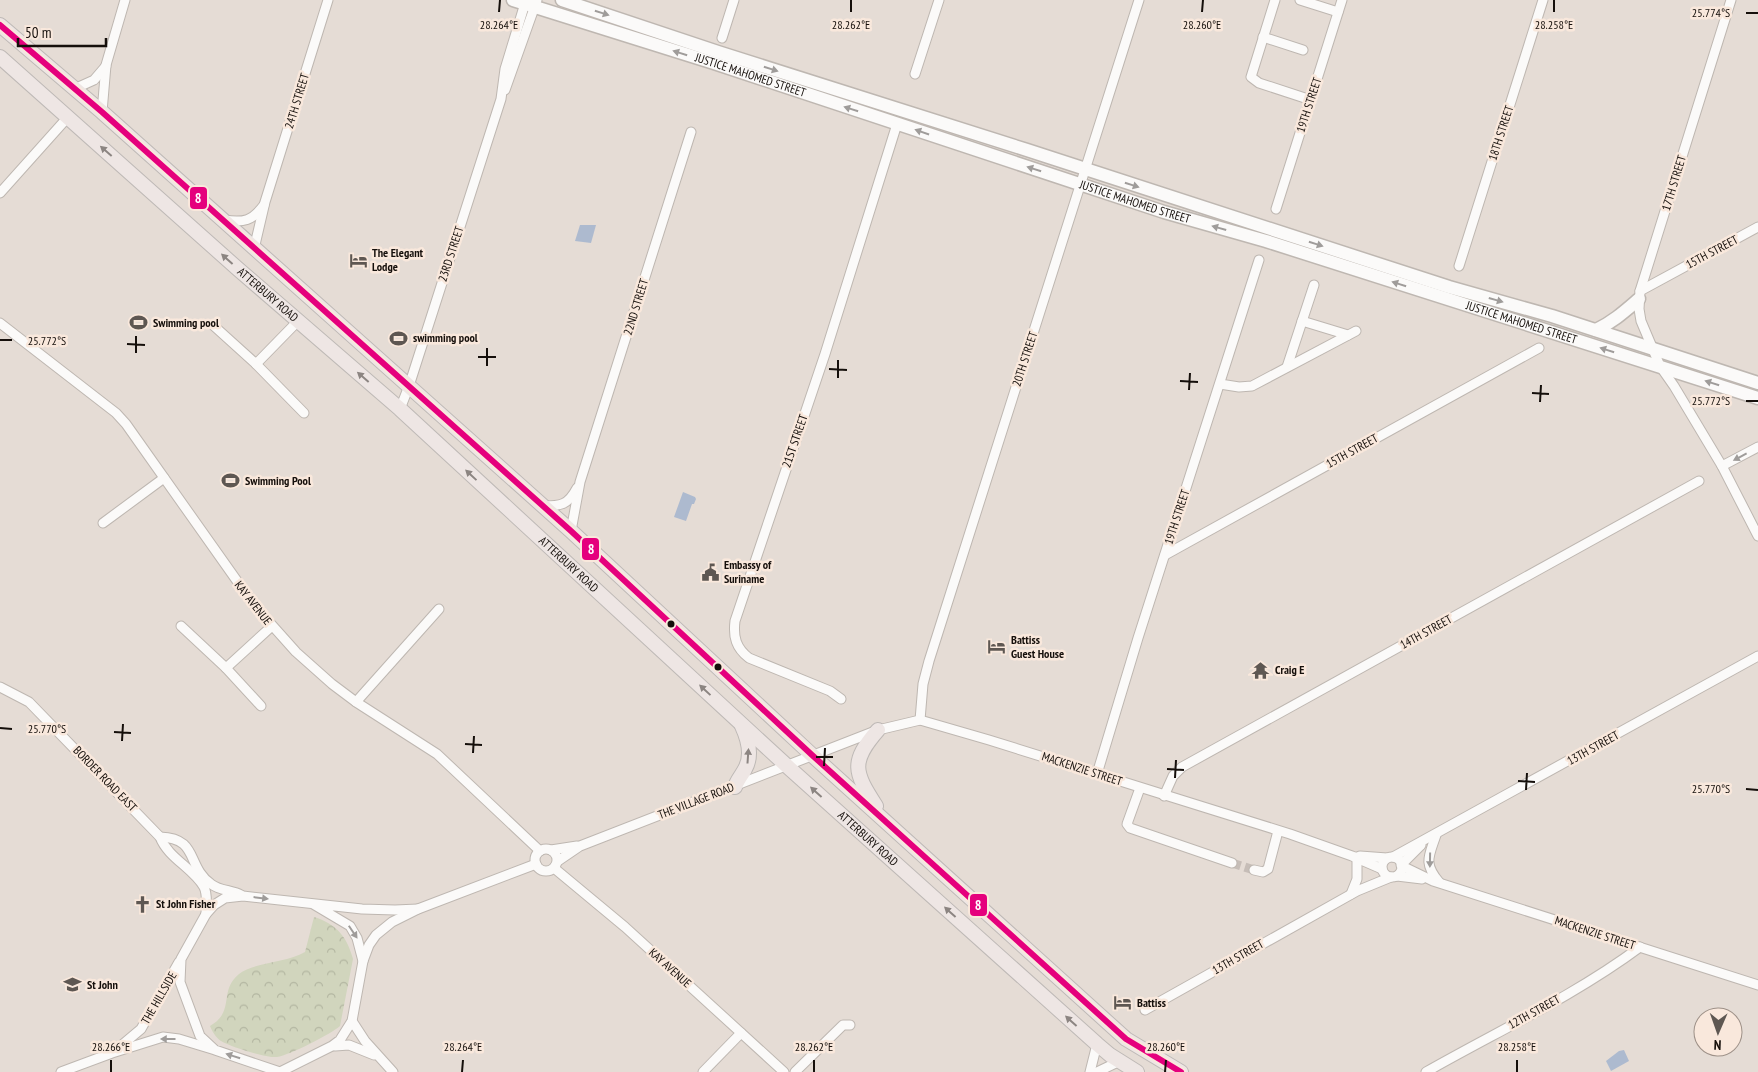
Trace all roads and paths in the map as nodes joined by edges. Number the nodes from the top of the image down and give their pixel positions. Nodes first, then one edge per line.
1 (125, 0) edge
2 (328, 0) edge
3 (562, 0) edge
4 (734, 0) edge
5 (939, 0) edge
6 (1140, 0) edge
7 (1275, 0) edge
8 (1300, 0) edge
9 (1342, 0) edge
10 (1543, 0) edge
11 (1731, 0) edge
12 (527, 2) edge
13 (1338, 12) junction
14 (0, 25) edge
15 (1263, 37) junction
16 (722, 38) dead end
17 (1303, 50) dead end
18 (0, 56) edge
19 (106, 65) junction
20 (915, 74) dead end
21 (74, 89) junction
22 (1311, 100) junction
23 (102, 112) junction
24 (68, 117) junction
25 (897, 124) junction
26 (691, 132) dead end
27 (1086, 170) junction
28 (1081, 185) junction
29 (0, 192) edge
30 (265, 202) junction
31 (1276, 210) dead end
32 (221, 220) junction
33 (1758, 227) edge
34 (254, 249) junction
35 (1259, 260) dead end
36 (1459, 266) dead end
37 (1314, 285) dead end
38 (1639, 295) junction
39 (298, 321) junction
40 (1302, 321) junction
41 (0, 323) edge
42 (214, 326) dead end
43 (1596, 330) junction
44 (1652, 347) junction
45 (1539, 348) dead end
46 (256, 364) junction
47 (1660, 366) junction
48 (1287, 368) junction
49 (1758, 383) edge
50 (1220, 384) junction
51 (409, 386) junction
52 (1758, 398) edge
53 (400, 409) junction
54 (304, 413) dead end
55 (1758, 447) edge
56 (1722, 466) junction
57 (164, 478) junction
58 (1699, 481) dead end
59 (580, 482) junction
60 (542, 506) junction
61 (103, 523) dead end
62 (571, 531) junction
63 (1758, 536) edge
64 (1165, 555) junction
65 (439, 609) dead end
66 (181, 626) dead end
67 (272, 626) junction
68 (1758, 656) edge
69 (226, 668) junction
70 (0, 687) edge
71 (841, 700) dead end
72 (356, 702) junction
73 (260, 706) dead end
74 (920, 720) junction
75 (741, 723) junction
76 (878, 730) junction
77 (812, 755) junction
78 (787, 766) junction
79 (1097, 774) junction
80 (735, 787) junction
81 (1140, 788) junction
82 (1164, 796) junction
83 (1278, 831) junction
84 (897, 833) junction
85 (1436, 835) junction
86 (160, 837) junction
87 (1427, 840) junction
88 (580, 846) junction
89 (551, 850) junction
90 (540, 851) junction
91 (1355, 856) junction
92 (1390, 858) junction
93 (1232, 863) tunnel mouth
94 (536, 864) junction
95 (556, 865) junction
96 (1402, 866) junction
97 (1254, 870) dead end
98 (1382, 870) junction
99 (1394, 876) junction
100 (199, 877) junction
101 (1436, 882) junction
102 (1354, 893) junction
103 (244, 896) junction
104 (314, 904) junction
105 (418, 909) junction
106 (206, 914) junction
107 (1640, 948) junction
108 (181, 959) junction
109 (363, 961) junction
110 (1758, 985) edge
111 (1146, 1010) dead end
112 (352, 1021) junction
113 (850, 1024) dead end
114 (741, 1033) junction
115 (1097, 1044) junction
116 (332, 1046) junction
117 (215, 1050) junction
118 (112, 1053) junction
119 (381, 1059) junction
120 (1120, 1061) junction
121 (61, 1072) edge
122 (280, 1072) edge
123 (393, 1072) edge
124 (703, 1072) edge
125 (784, 1072) edge
126 (795, 1072) edge
127 (1090, 1072) edge
128 (1097, 1072) edge
129 (1137, 1072) edge
130 (1181, 1072) edge
131 (1426, 1072) edge

1 - 19 street
2 - 30 street, 24TH STREET
3 -> 27 main road, JUSTICE MAHOMED STREET
4 - 16 street
5 - 20 street
6 - 27 street, 20TH STREET
7 - 15 street
8 - 13 street
9 - 13 street, 19TH STREET
10 - 36 street, 18TH STREET
11 - 38 street, 17TH STREET
25 -> 12 main road, JUSTICE MAHOMED STREET
12 - 51 street, 23RD STREET
13 - 22 street, 19TH STREET
14 - 21 main road, ATTERBURY ROAD
15 - 17 street
15 - 22 street
18 - 24 main road, ATTERBURY ROAD
19 - 21 street
19 - 23 street
21 - 23 main road, ATTERBURY ROAD
22 - 31 street, 19TH STREET
23 - 32 main road, ATTERBURY ROAD
24 - 29 street
39 -> 24 main road, ATTERBURY ROAD
28 -> 25 main road, JUSTICE MAHOMED STREET
25 - 71 street, 21ST STREET
26 - 59 street, 22ND STREET
27 - 28 street, 20TH STREET
27 -> 43 main road, JUSTICE MAHOMED STREET
47 -> 28 main road, JUSTICE MAHOMED STREET
28 - 74 street, 20TH STREET
30 - 32 street, 24TH STREET
30 - 34 street, 24TH STREET
32 - 34 main road, ATTERBURY ROAD
33 - 38 street, 15TH STREET
34 - 51 main road, ATTERBURY ROAD
35 - 50 street, 19TH STREET
37 - 40 street
38 - 43 main road
38 - 44 street, 17TH STREET
39 - 46 street
53 -> 39 main road, ATTERBURY ROAD
40 - 48 street
40 - 48 street
41 - 57 street, KAY AVENUE
42 - 46 street
43 - 44 main road, JUSTICE MAHOMED STREET
44 - 47 street, 17TH STREET
44 - 49 main road, JUSTICE MAHOMED STREET
45 - 64 street, 15TH STREET
46 - 54 street
52 -> 47 main road, JUSTICE MAHOMED STREET
47 - 56 street, 17TH STREET
48 - 50 street
50 - 64 street, 19TH STREET
51 - 53 street, 23RD STREET
51 - 60 main road, ATTERBURY ROAD
75 -> 53 main road, ATTERBURY ROAD
55 -> 56 street
56 - 63 street, 17TH STREET
57 - 61 street
57 - 67 street, KAY AVENUE
58 - 82 street, 14TH STREET
59 - 60 street, 22ND STREET
59 - 62 street, 22ND STREET
60 - 62 main road, ATTERBURY ROAD
62 - 77 main road, ATTERBURY ROAD
64 - 79 street, 19TH STREET
65 - 72 street
66 - 69 street
67 - 69 street
67 - 72 street, KAY AVENUE
68 - 85 street, 13TH STREET
69 - 73 street
70 - 86 street, BORDER ROAD EAST
72 - 90 street, KAY AVENUE
74 - 76 street, MACKENZIE STREET
74 - 79 street, MACKENZIE STREET
75 - 78 main road, ATTERBURY ROAD
80 -> 75 main road
76 - 77 street, MACKENZIE STREET
76 - 84 main road
77 - 78 street, THE VILLAGE ROAD
77 - 84 main road, ATTERBURY ROAD
78 - 80 street, THE VILLAGE ROAD
115 -> 78 main road, ATTERBURY ROAD
79 - 81 street, MACKENZIE STREET
80 - 88 street, THE VILLAGE ROAD
81 - 82 street, MACKENZIE STREET
81 - 93 street
82 - 83 street, MACKENZIE STREET
83 - 91 street, MACKENZIE STREET
83 - 97 street
84 - 130 main road, ATTERBURY ROAD
85 - 87 street, 13TH STREET
85 -> 101 street
86 - 100 street, BORDER ROAD EAST
86 - 100 street, BORDER ROAD EAST
87 - 92 street, 13TH STREET
87 - 96 street, 13TH STREET
88 - 89 street
88 - 95 street
89 - 90 street
89 - 95 street
90 - 94 street
91 - 92 street, MACKENZIE STREET
91 - 98 street, MACKENZIE STREET
91 - 102 street
92 - 96 street
92 - 98 street
94 - 95 street
94 - 105 street
95 - 114 street, KAY AVENUE
96 - 99 street
96 - 101 street, MACKENZIE STREET
98 - 99 street
98 - 102 street, 13TH STREET
99 - 101 street, MACKENZIE STREET
99 - 102 street, 13TH STREET
100 - 103 street, BORDER ROAD EAST
100 - 106 street, BORDER ROAD EAST
101 - 107 street, MACKENZIE STREET
102 - 111 street, 13TH STREET
103 -> 104 street
103 - 106 street
104 - 105 street
104 -> 109 street
105 - 109 street
106 - 108 street, THE HILLSIDE
107 - 110 street, MACKENZIE STREET
107 - 131 street, 12TH STREET
108 - 117 street
108 - 118 street, THE HILLSIDE
109 - 112 street
112 - 116 street
112 - 119 street
113 - 126 street
114 - 124 street
114 - 125 street, KAY AVENUE
115 - 120 main road, ATTERBURY ROAD
115 - 127 street
116 - 119 street
116 - 122 street
117 -> 118 street, THE HILLSIDE
122 -> 117 street, THE HILLSIDE
118 - 121 street, THE HILLSIDE
119 - 123 street
120 - 128 street
120 - 129 main road, ATTERBURY ROAD

